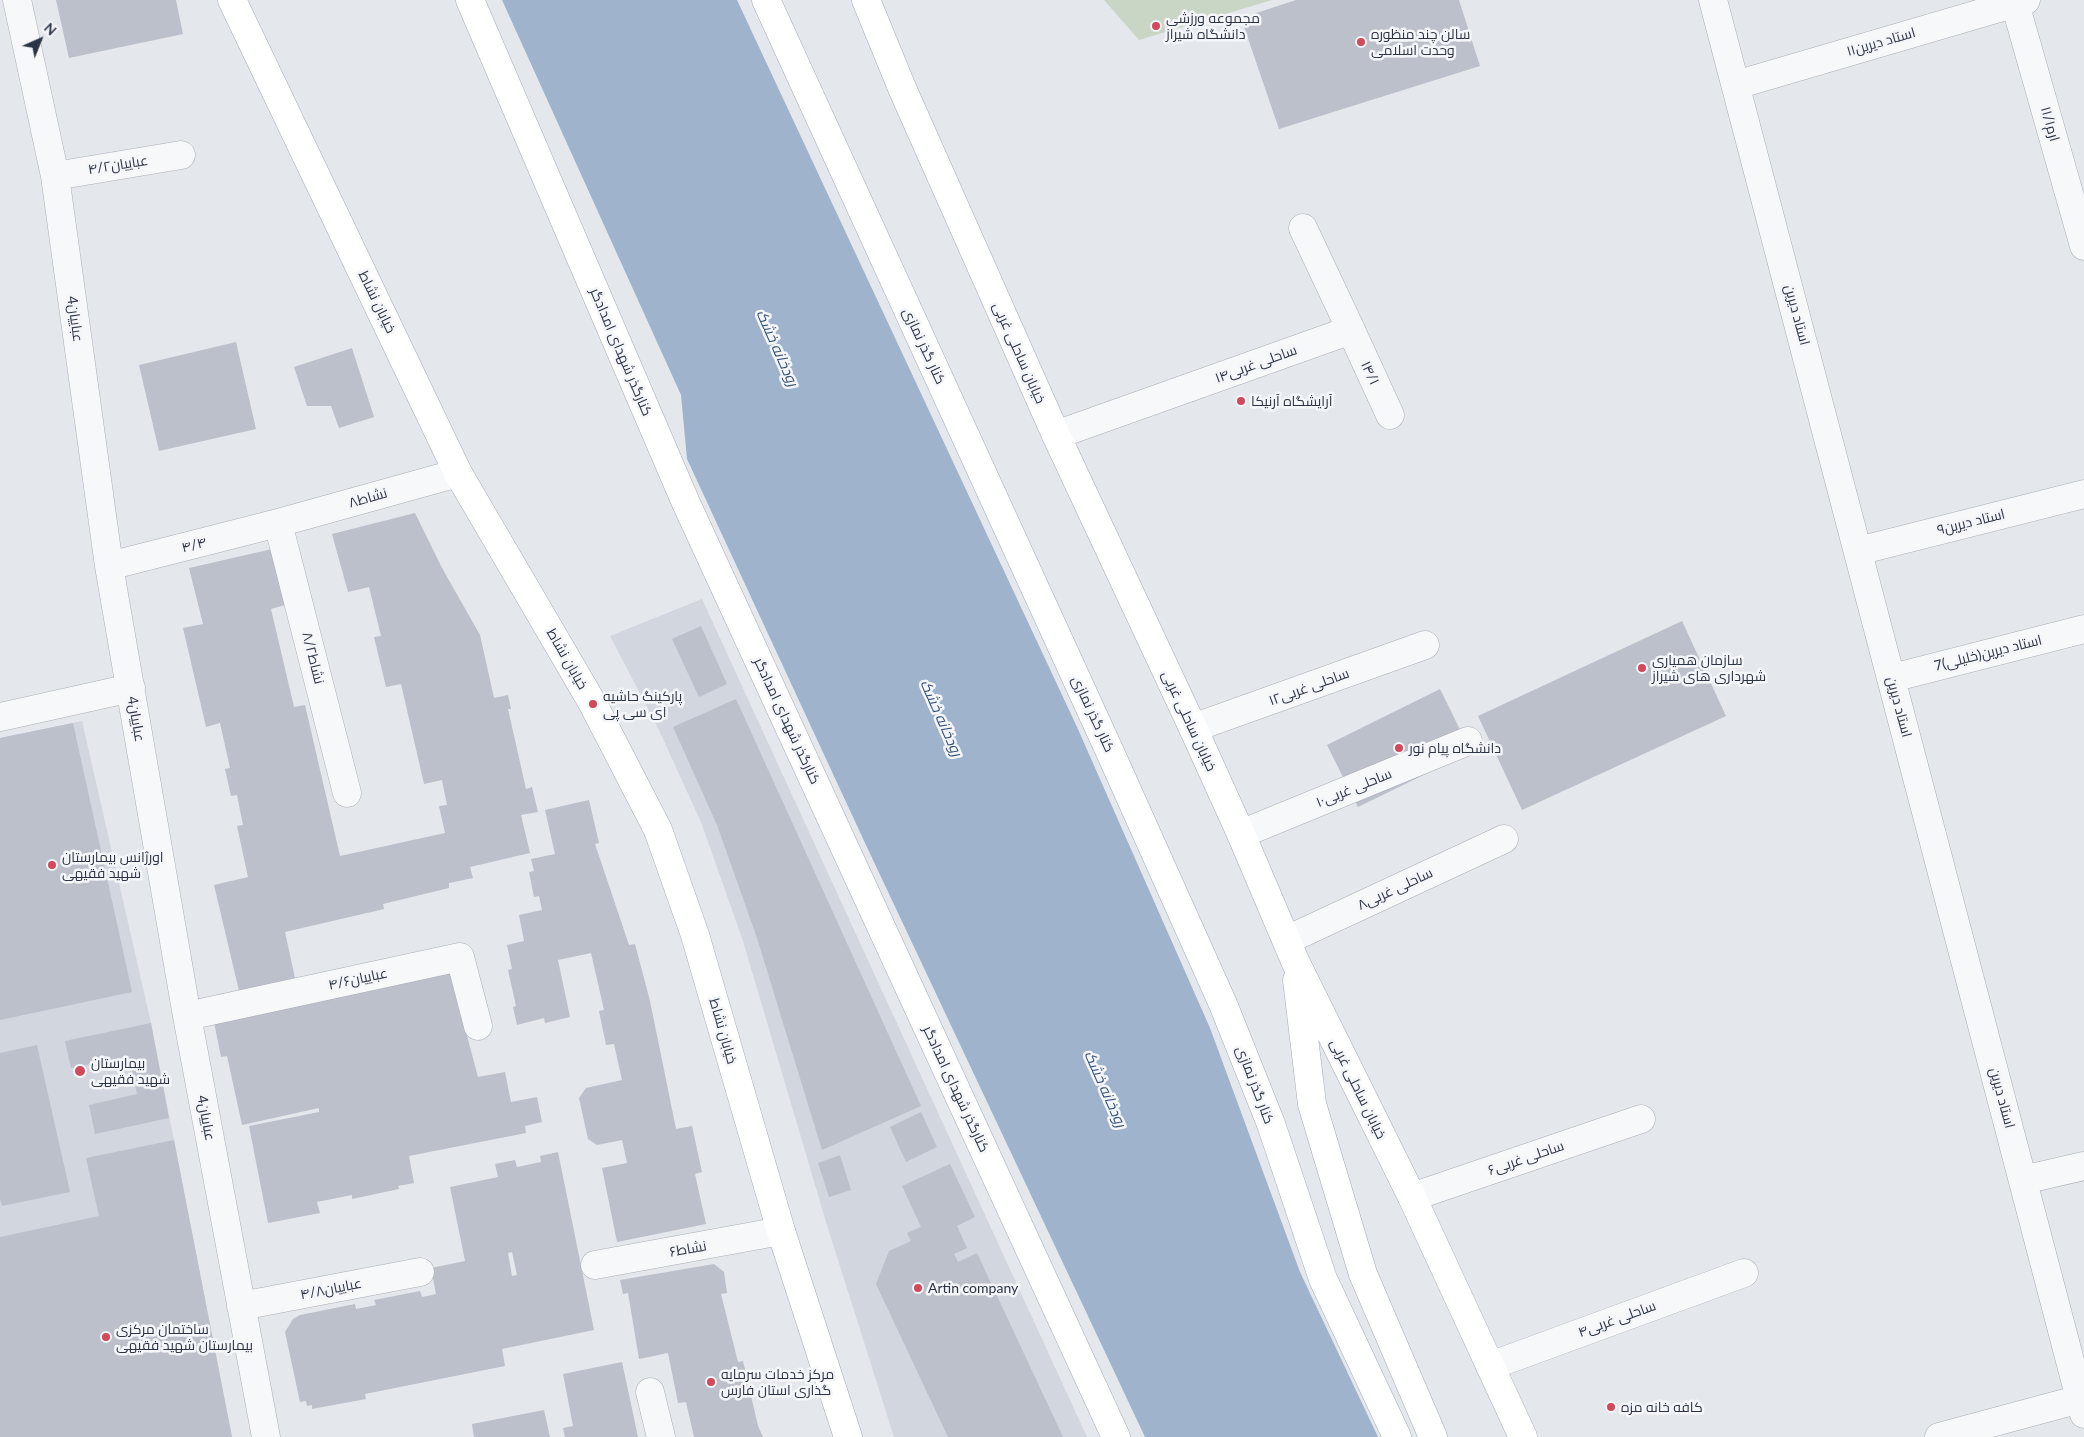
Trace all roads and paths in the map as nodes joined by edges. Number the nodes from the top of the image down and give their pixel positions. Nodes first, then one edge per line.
1 (17, 0) edge
2 (232, 0) edge
3 (470, 0) edge
4 (766, 0) edge
5 (866, 0) edge
6 (1713, 0) edge
7 (2019, 1) edge
8 (1736, 84) junction
9 (181, 154) dead end
10 (55, 176) junction
11 (1303, 228) dead end
12 (2084, 246) edge
13 (1350, 330) junction
14 (1390, 415) dead end
15 (1056, 435) junction
16 (458, 473) junction
17 (2084, 494) edge
18 (278, 523) junction
19 (1858, 551) junction
20 (109, 566) junction
21 (2084, 629) edge
22 (1425, 645) dead end
23 (1892, 678) junction
24 (131, 688) junction
25 (0, 717) edge
26 (1193, 728) junction
27 (1468, 741) dead end
28 (347, 793) dead end
29 (1241, 834) junction
30 (1504, 839) dead end
31 (1291, 950) junction
32 (186, 1016) junction
33 (478, 1026) dead end
34 (1640, 1119) dead end
35 (2084, 1166) edge
36 (2023, 1180) junction
37 (1412, 1197) junction
38 (781, 1231) junction
39 (595, 1265) dead end
40 (420, 1272) dead end
41 (1744, 1273) dead end
42 (241, 1306) junction
43 (1490, 1366) junction
44 (650, 1392) dead end
45 (2082, 1406) edge
46 (266, 1437) edge
47 (661, 1437) edge
48 (848, 1437) edge
49 (1116, 1437) edge
50 (1396, 1437) edge
51 (1433, 1437) edge
52 (1523, 1437) edge
53 (1939, 1437) edge

1 - 10 street, عباییان4
2 - 16 main road, خیابان نشاط
3 - 49 main road, کنارگذر شهدای امدادگر
4 - 50 main road, کنار گذر نمازی
5 - 15 main road, خیابان ساحلی غربی
6 - 8 street, استاد دیرین
7 - 8 street, استاد دیرین۱۱
7 - 12 street, ۱۱/۱ارم
8 - 19 street, استاد دیرین
9 - 10 street, عباییان۴/۲
10 - 20 street, عباییان4
11 - 13 street
13 - 14 street, ۱۴/۱
13 - 15 street, ساحلی غربی۱۴
15 - 26 main road, خیابان ساحلی غربی
16 - 18 street, نشاط۸
16 - 38 main road, خیابان نشاط
17 - 19 street, استاد دیرین۹
18 - 20 street, ۴/۴
18 - 28 street, نشاط۸/۲
19 - 23 street, استاد دیرین
20 - 24 street, عباییان4
21 - 23 street, 7استاد دیرین(خلیلی)
22 - 26 street, ساحلی غربی۱۲
23 - 36 street, استاد دیرین
24 - 25 street
24 - 32 street, عباییان4
26 - 29 main road, خیابان ساحلی غربی
27 - 29 street, ساحلی غربی۱۰
29 - 31 main road, خیابان ساحلی غربی
30 - 31 street, ساحلی غربی۸
31 - 37 main road, خیابان ساحلی غربی
31 - 51 main road
32 - 33 street, عباییان۴/۶
32 - 42 street, عباییان4
34 - 37 street, ساحلی غربی۶
35 - 36 street
36 - 45 street, استاد دیرین
37 - 43 main road, خیابان ساحلی غربی
38 - 39 street, نشاط۶
38 - 48 main road, خیابان نشاط
40 - 42 street, عباییان۴/۸
41 - 43 street, ساحلی غربی۴
42 - 46 street, عباییان4
43 - 52 main road, خیابان ساحلی غربی
44 - 47 street
45 - 53 street

